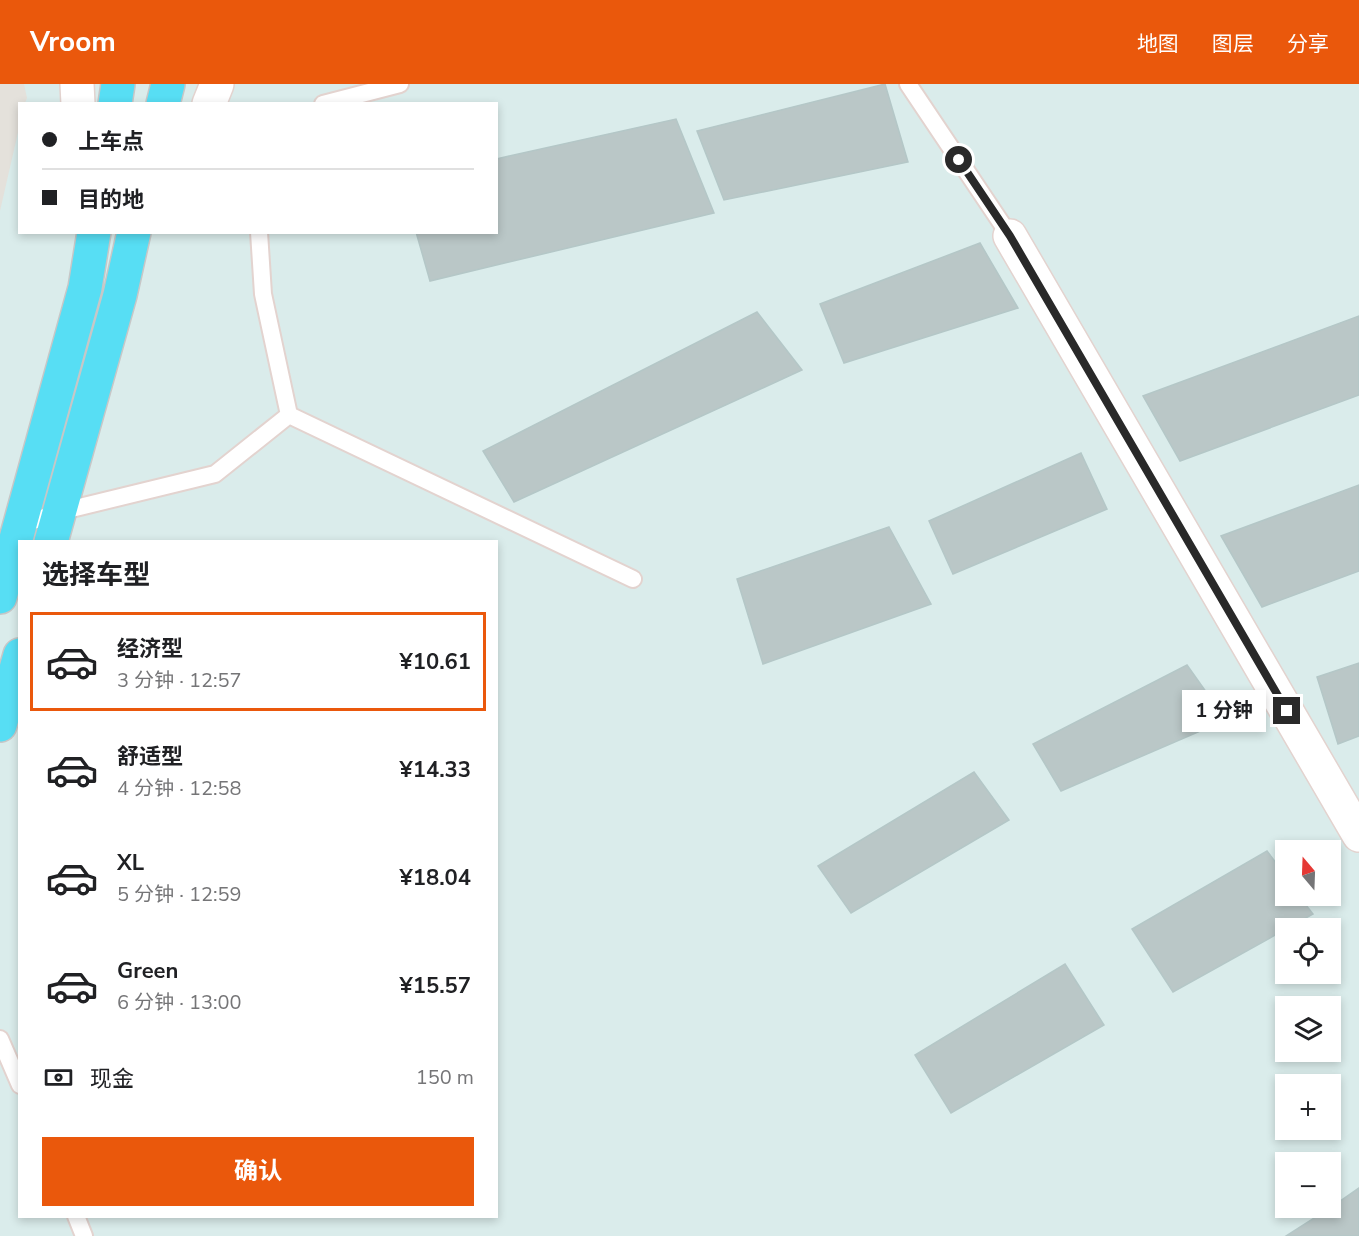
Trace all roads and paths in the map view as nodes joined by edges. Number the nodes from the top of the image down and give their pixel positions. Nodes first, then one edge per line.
1 (77, 84) edge
2 (118, 84) edge
3 (168, 84) edge
4 (400, 84) edge
5 (908, 84) edge
6 (78, 102) edge
7 (115, 102) edge
8 (164, 102) edge
9 (331, 102) edge
10 (82, 234) edge
11 (94, 234) edge
12 (134, 234) edge
13 (148, 234) edge
14 (259, 234) edge
15 (1010, 236) joint
16 (85, 288) junction
17 (120, 295) junction
18 (289, 415) junction
19 (20, 526) junction
20 (55, 527) edge
21 (633, 579) dead end
22 (0, 597) edge
23 (18, 662) edge
24 (0, 725) edge
25 (1359, 835) edge
26 (0, 1039) edge
27 (18, 1080) edge
28 (77, 1218) edge
29 (84, 1236) edge

1 - 6 street
2 - 7 main road
3 - 8 main road
4 - 9 lane
5 - 15 lane
10 - 16 street
11 - 16 main road
12 - 17 main road
13 - 17 street
14 - 18 lane
15 - 25 street
16 - 19 main road
17 - 20 main road
18 - 20 lane
18 - 21 lane
19 - 20 lane
19 - 22 main road
23 - 24 main road
26 - 27 lane
28 - 29 lane

